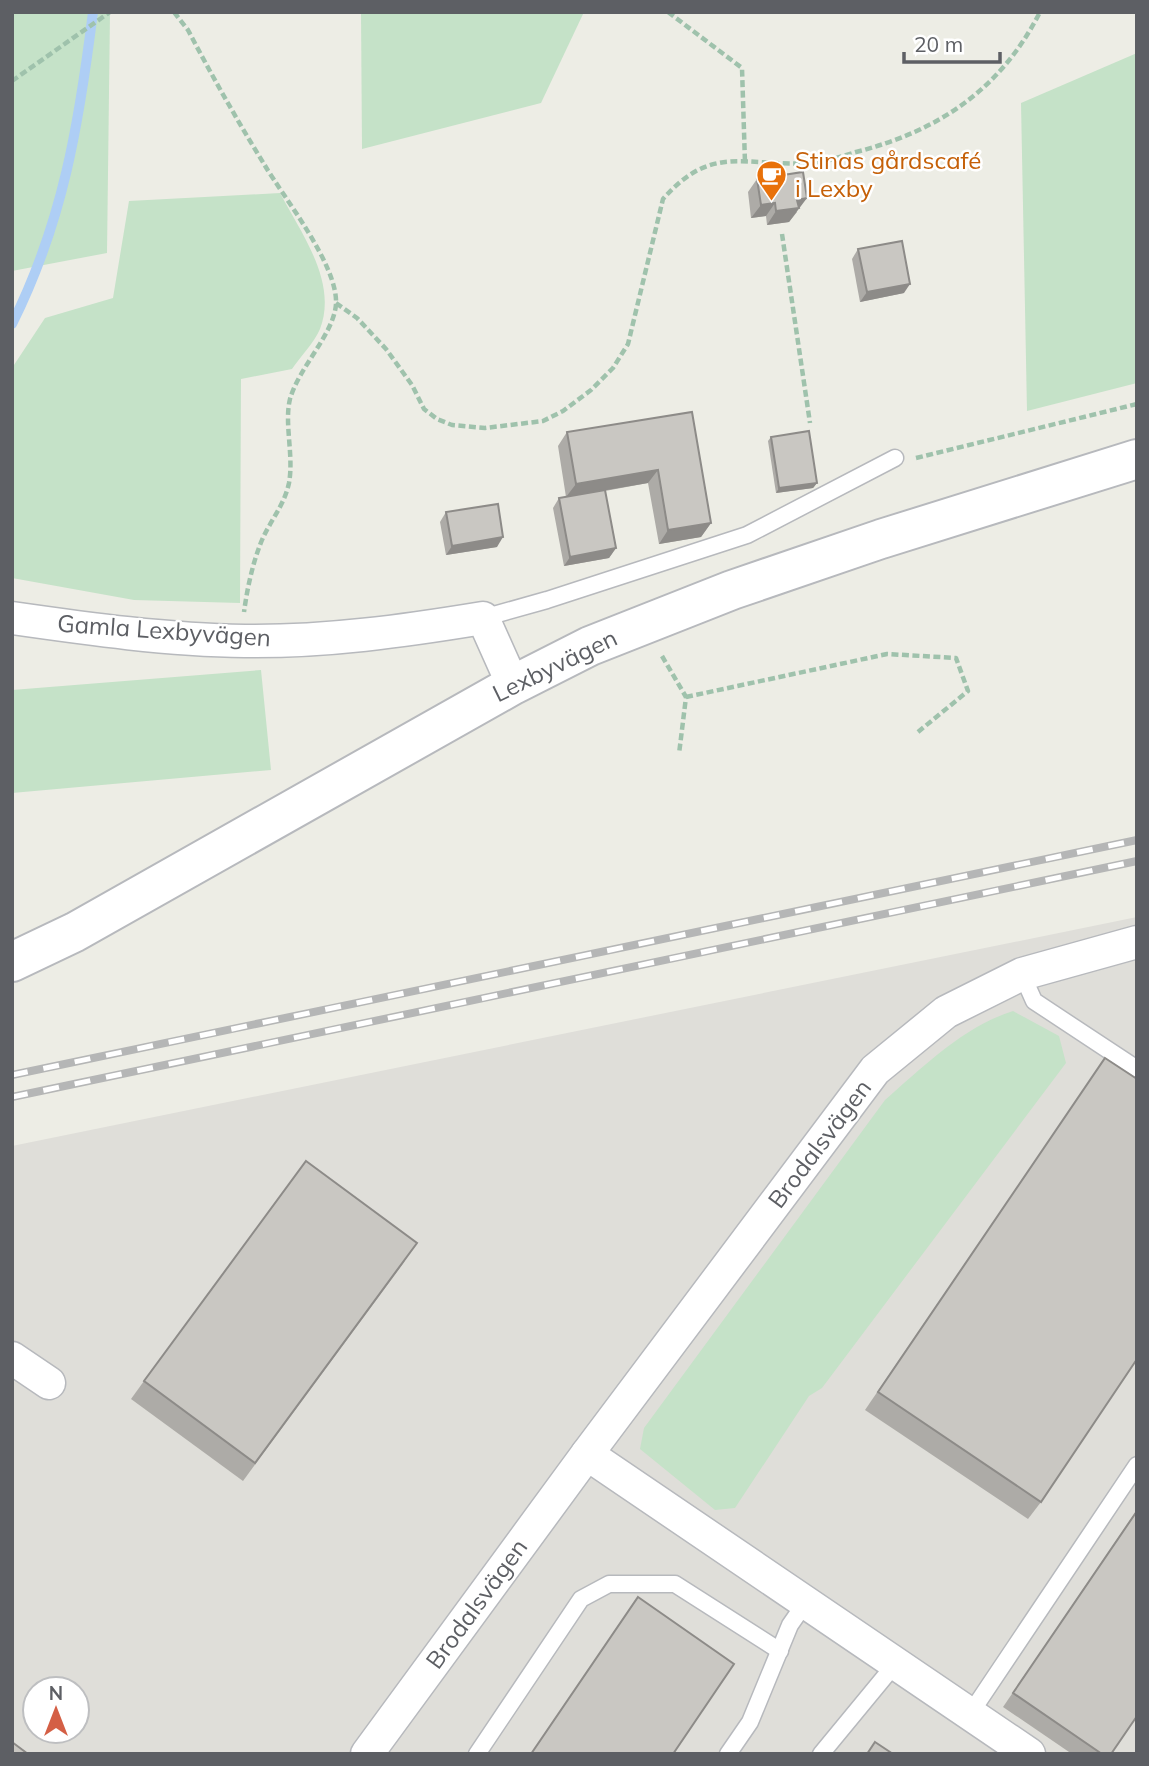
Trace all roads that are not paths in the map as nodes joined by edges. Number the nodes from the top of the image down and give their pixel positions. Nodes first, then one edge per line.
1 (895, 458) road end
2 (1137, 459) edge
3 (12, 618) edge
4 (483, 618) junction
5 (513, 684) junction
6 (1137, 942) edge
7 (12, 962) edge
8 (1022, 974) junction
9 (1137, 1069) edge
10 (12, 1358) edge
11 (49, 1383) dead end
12 (587, 1454) junction
13 (1137, 1465) edge
14 (806, 1602) junction
15 (780, 1651) junction
16 (896, 1663) junction
17 (970, 1714) junction
18 (367, 1754) edge
19 (477, 1754) edge
20 (728, 1754) edge
21 (821, 1754) edge
22 (1029, 1754) edge

1 - 4 lane
2 - 5 street, Lexbyvägen
3 - 4 street, Gamla Lexbyvägen
4 - 5 street
5 - 7 street, Lexbyvägen
6 - 8 street, Brodalsvägen
8 - 9 lane
8 - 12 street, Brodalsvägen
10 - 11 street
12 - 14 street
12 - 18 street, Brodalsvägen
13 - 17 lane
14 - 15 lane
14 - 16 street
15 - 19 lane
15 - 20 lane
16 - 17 street
16 - 21 lane
17 - 22 street

